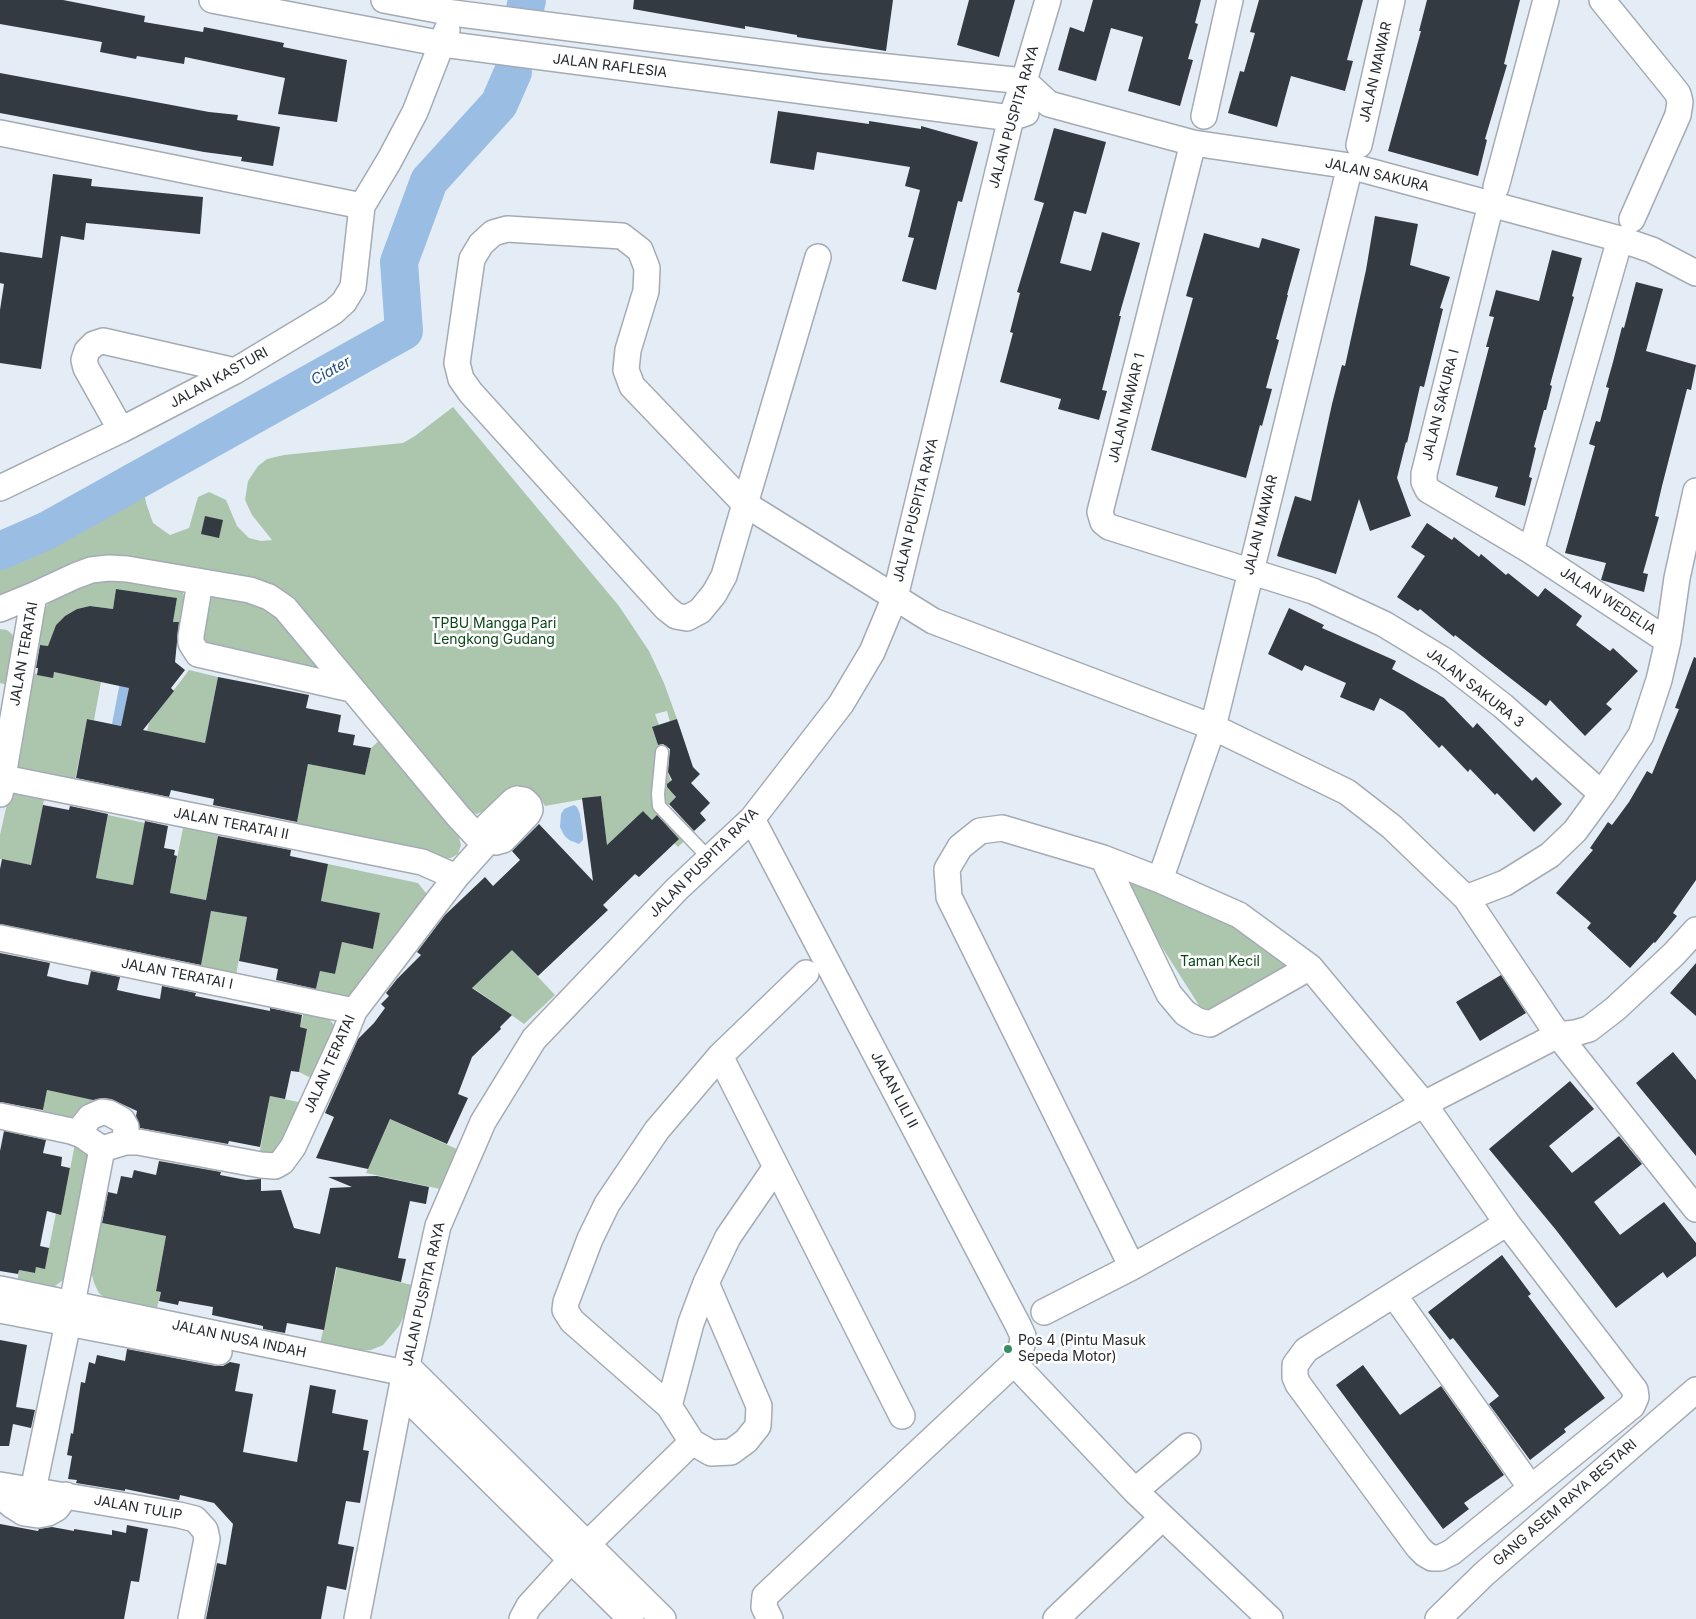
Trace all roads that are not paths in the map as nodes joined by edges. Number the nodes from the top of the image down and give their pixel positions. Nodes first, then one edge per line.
1 (212, 0) edge
2 (384, 0) edge
3 (1048, 0) edge
4 (1230, 0) edge
5 (1392, 0) edge
6 (1546, 0) edge
7 (1602, 0) edge
8 (456, 7) edge
9 (443, 44) junction
10 (1024, 81) junction
11 (1050, 104) junction
12 (1204, 116) dead end
13 (1011, 118) junction
14 (0, 133) edge
15 (1193, 142) junction
16 (1355, 156) junction
17 (1494, 196) junction
18 (362, 206) junction
19 (1626, 229) junction
20 (818, 257) dead end
21 (1696, 273) edge
22 (235, 371) junction
23 (121, 430) junction
24 (0, 488) edge
25 (1696, 490) edge
26 (745, 504) junction
27 (1531, 551) junction
28 (1250, 570) junction
29 (200, 582) junction
30 (34, 595) junction
31 (895, 597) junction
32 (0, 609) edge
33 (1668, 641) junction
34 (351, 689) junction
35 (1213, 728) junction
36 (662, 752) dead end
37 (2, 786) edge
38 (1602, 794) junction
39 (752, 819) junction
40 (709, 858) junction
41 (1103, 858) junction
42 (456, 877) junction
43 (1160, 880) junction
44 (1466, 898) junction
45 (1696, 930) edge
46 (0, 938) edge
47 (1310, 966) junction
48 (806, 973) dead end
49 (354, 1011) junction
50 (1558, 1035) junction
51 (720, 1056) junction
52 (1424, 1104) junction
53 (0, 1116) edge
54 (92, 1142) junction
55 (125, 1142) junction
56 (776, 1167) junction
57 (1696, 1209) edge
58 (1507, 1223) junction
59 (1132, 1267) junction
60 (706, 1283) junction
61 (0, 1289) edge
62 (1394, 1295) junction
63 (0, 1310) edge
64 (1044, 1312) dead end
65 (70, 1314) junction
66 (1014, 1363) junction
67 (404, 1379) junction
68 (1696, 1390) edge
69 (668, 1406) junction
70 (902, 1416) dead end
71 (692, 1442) junction
72 (1188, 1446) dead end
73 (0, 1485) edge
74 (1531, 1488) junction
75 (33, 1490) junction
76 (1135, 1491) junction
77 (0, 1492) edge
78 (66, 1495) junction
79 (1162, 1518) junction
80 (579, 1552) junction
81 (191, 1619) edge
82 (357, 1619) edge
83 (522, 1619) edge
84 (631, 1619) edge
85 (662, 1619) edge
86 (770, 1619) edge
87 (1056, 1619) edge
88 (1270, 1619) edge
89 (1438, 1619) edge

1 - 9 street, JALAN RAFLESIA
2 - 8 street
3 - 10 street, JALAN PUSPITA RAYA
4 - 12 street
5 - 16 street, JALAN MAWAR
6 - 17 street, JALAN SAKURA I
7 - 19 street
8 - 9 street, JALAN KASTURI
8 - 10 street
9 - 13 street, JALAN RAFLESIA
9 - 18 street, JALAN KASTURI
10 - 11 street, JALAN SAKURA
10 - 13 street, JALAN PUSPITA RAYA
11 - 13 street
11 - 15 street, JALAN SAKURA
13 - 31 street, JALAN PUSPITA RAYA
14 - 18 street
15 - 16 street, JALAN SAKURA
15 - 28 street, JALAN MAWAR 1
16 - 17 street, JALAN SAKURA
16 - 28 street, JALAN MAWAR
17 - 19 street, JALAN SAKURA
17 - 27 street, JALAN SAKURA I
18 - 22 street, JALAN KASTURI
19 - 21 street, JALAN SAKURA
19 - 27 street
20 - 26 street
22 - 23 street, JALAN KASTURI
22 - 23 street
23 - 24 street, JALAN KASTURI
25 - 33 street
26 - 26 street
26 - 31 street
27 - 33 street, JALAN WEDELIA
28 - 35 street, JALAN MAWAR
28 - 38 street, JALAN SAKURA 3
29 - 30 street, JALAN TERATAI
29 - 34 street, JALAN TERATAI
29 - 34 street
30 - 32 street
30 - 37 street, JALAN TERATAI
31 - 35 street
31 - 39 street, JALAN PUSPITA RAYA
33 - 38 street, JALAN WEDELIA
34 - 42 street, JALAN TERATAI
35 - 43 street, JALAN MAWAR
35 - 44 street
36 - 40 lane
37 - 42 street, JALAN TERATAI II
38 - 44 street, JALAN WEDELIA
39 - 40 street, JALAN PUSPITA RAYA
39 - 66 street, JALAN LILI II
40 - 67 street, JALAN PUSPITA RAYA
41 - 43 street
41 - 47 street
41 - 59 street
42 - 49 street, JALAN TERATAI
43 - 47 street
44 - 50 street
45 - 50 street
46 - 49 street, JALAN TERATAI I
47 - 52 street
48 - 51 street
49 - 55 street, JALAN TERATAI
50 - 52 street
50 - 57 street
51 - 56 street
51 - 69 street
52 - 58 street
52 - 59 street
53 - 54 street
54 - 55 street, JALAN TERATAI
54 - 55 street
54 - 65 street
56 - 60 street
56 - 70 street
58 - 62 street
58 - 74 street
59 - 64 street
60 - 69 street
60 - 71 street
61 - 65 street, JALAN NUSA INDAH
62 - 74 street
62 - 74 street
63 - 65 street, JALAN NUSA INDAH
65 - 67 street, JALAN NUSA INDAH
65 - 75 street
66 - 76 street
66 - 86 street
67 - 80 street
67 - 82 street, JALAN PUSPITA RAYA
68 - 89 street, GANG ASEM RAYA BESTARI
69 - 71 street
71 - 80 street
72 - 76 street
73 - 75 street, JALAN TULIP
75 - 78 street, JALAN TULIP
76 - 79 street
77 - 78 street
78 - 81 street, JALAN TULIP
79 - 87 street
79 - 88 street
80 - 83 street
80 - 84 street
80 - 85 street

